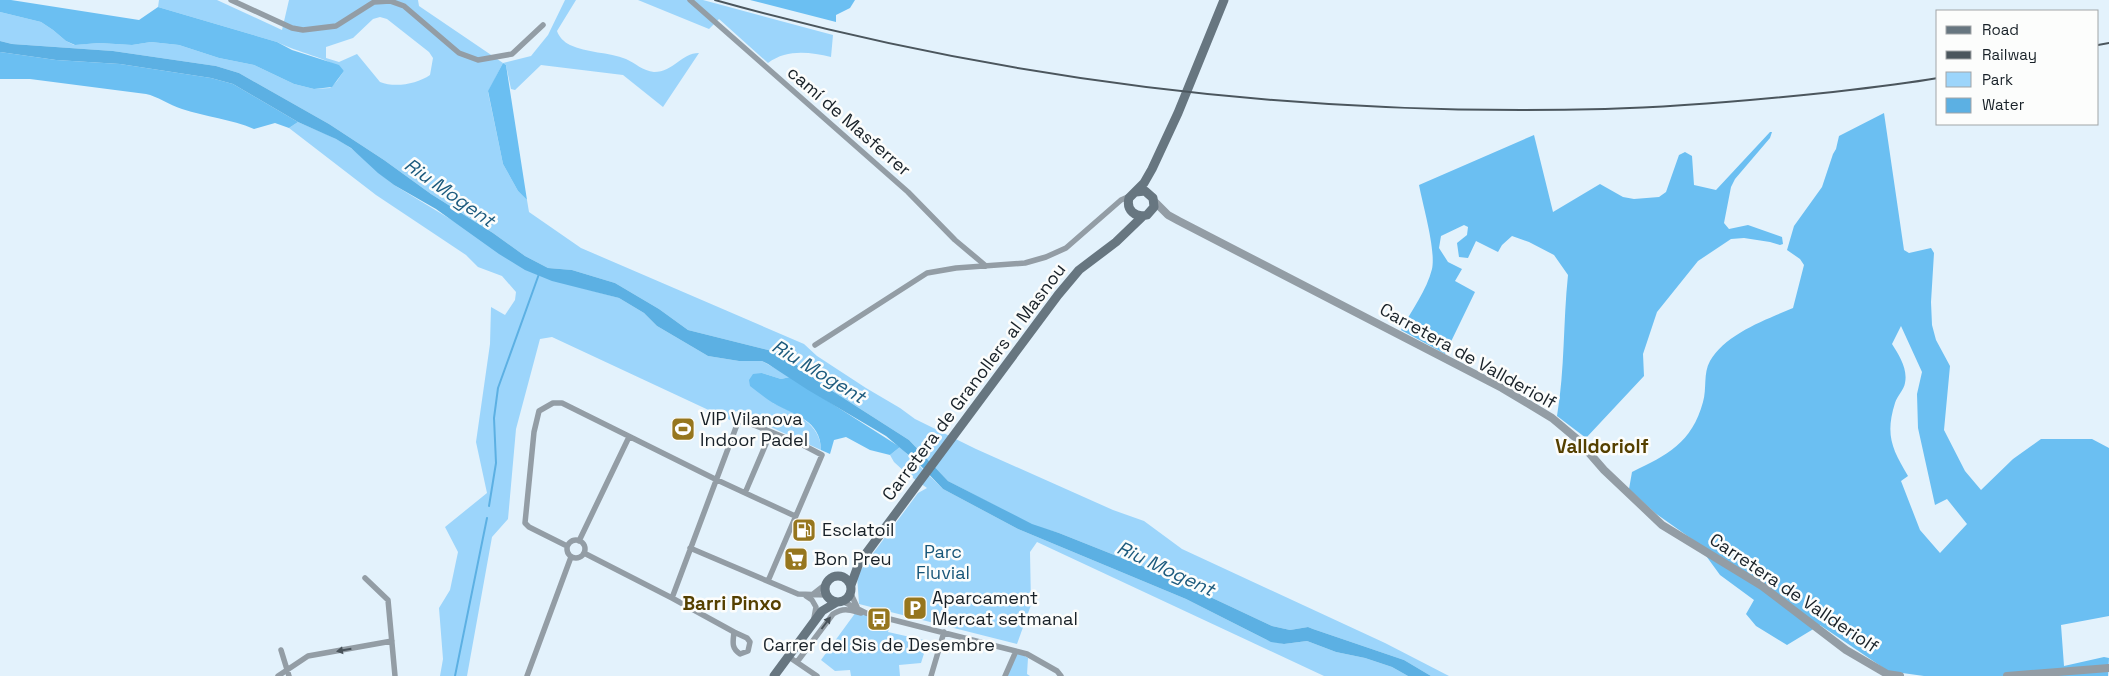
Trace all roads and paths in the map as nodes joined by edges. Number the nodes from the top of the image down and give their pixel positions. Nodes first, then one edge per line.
1 (231, 0) edge
2 (690, 0) edge
3 (1224, 0) edge
4 (543, 25) dead end
5 (1152, 169) junction
6 (1134, 193) junction
7 (1153, 198) junction
8 (1114, 206) junction
9 (1129, 209) junction
10 (1168, 215) junction
11 (1145, 216) junction
12 (1126, 232) junction
13 (986, 266) junction
14 (815, 345) dead end
15 (771, 432) junction
16 (629, 437) junction
17 (715, 479) junction
18 (745, 493) junction
19 (795, 516) junction
20 (579, 541) junction
21 (567, 546) junction
22 (690, 548) junction
23 (584, 553) junction
24 (571, 557) junction
25 (859, 563) junction
26 (841, 576) junction
27 (365, 578) dead end
28 (768, 581) junction
29 (826, 584) junction
30 (851, 589) junction
31 (809, 595) junction
32 (826, 595) junction
33 (672, 598) junction
34 (840, 602) junction
35 (859, 608) junction
36 (822, 612) junction
37 (866, 613) junction
38 (809, 629) junction
39 (734, 632) dead end
40 (944, 632) junction
41 (392, 641) junction
42 (281, 650) dead end
43 (1016, 651) junction
44 (789, 656) junction
45 (797, 662) junction
46 (2109, 668) edge
47 (289, 673) edge
48 (278, 676) edge
49 (395, 676) edge
50 (527, 676) edge
51 (774, 676) edge
52 (817, 676) edge
53 (931, 676) edge
54 (1005, 676) edge
55 (1061, 676) edge
56 (1900, 676) edge
57 (2007, 676) edge

1 - 4 street
2 - 13 street, camí de Masferrer
3 - 5 main road
5 - 6 main road
5 - 7 main road
6 - 7 main road
6 - 8 street
6 - 9 main road
7 - 10 street, Carretera de Vallderiolf
7 - 11 main road
8 - 9 street
8 - 13 street
9 - 11 main road
9 - 12 main road
10 - 11 street, Carretera de Vallderiolf
10 - 56 street, Carretera de Vallderiolf
11 - 12 main road, Carretera de Granollers al Masnou
12 - 25 main road, Carretera de Granollers al Masnou
13 - 14 street
15 - 17 street
15 - 18 street
15 - 19 street
16 - 17 street
16 - 20 street
16 - 21 street
17 - 18 street
17 - 22 street
18 - 19 street
19 - 28 street
20 - 21 street
20 - 23 street
21 - 24 street
22 - 28 street
22 - 33 street
23 - 24 street
23 - 33 street
24 - 50 street
25 - 26 main road, Carretera de Granollers al Masnou
25 - 30 main road, Carretera de Granollers al Masnou
26 - 29 main road
26 - 30 main road
27 - 41 street
28 - 31 street
29 - 31 street
29 - 32 main road
30 - 34 main road
30 - 35 street
31 - 32 street
31 - 38 street
32 - 34 main road
32 - 36 main road
33 - 39 street
34 - 35 street
34 - 36 main road
35 - 37 street
36 - 38 main road
37 - 40 street
45 -> 37 street
38 - 44 main road
40 - 43 street
40 - 53 street
41 -> 47 street
41 - 49 street
42 - 47 street
43 - 54 street
43 - 55 street
44 - 45 street
44 - 51 main road
45 - 52 street
46 - 57 street
47 - 48 street

